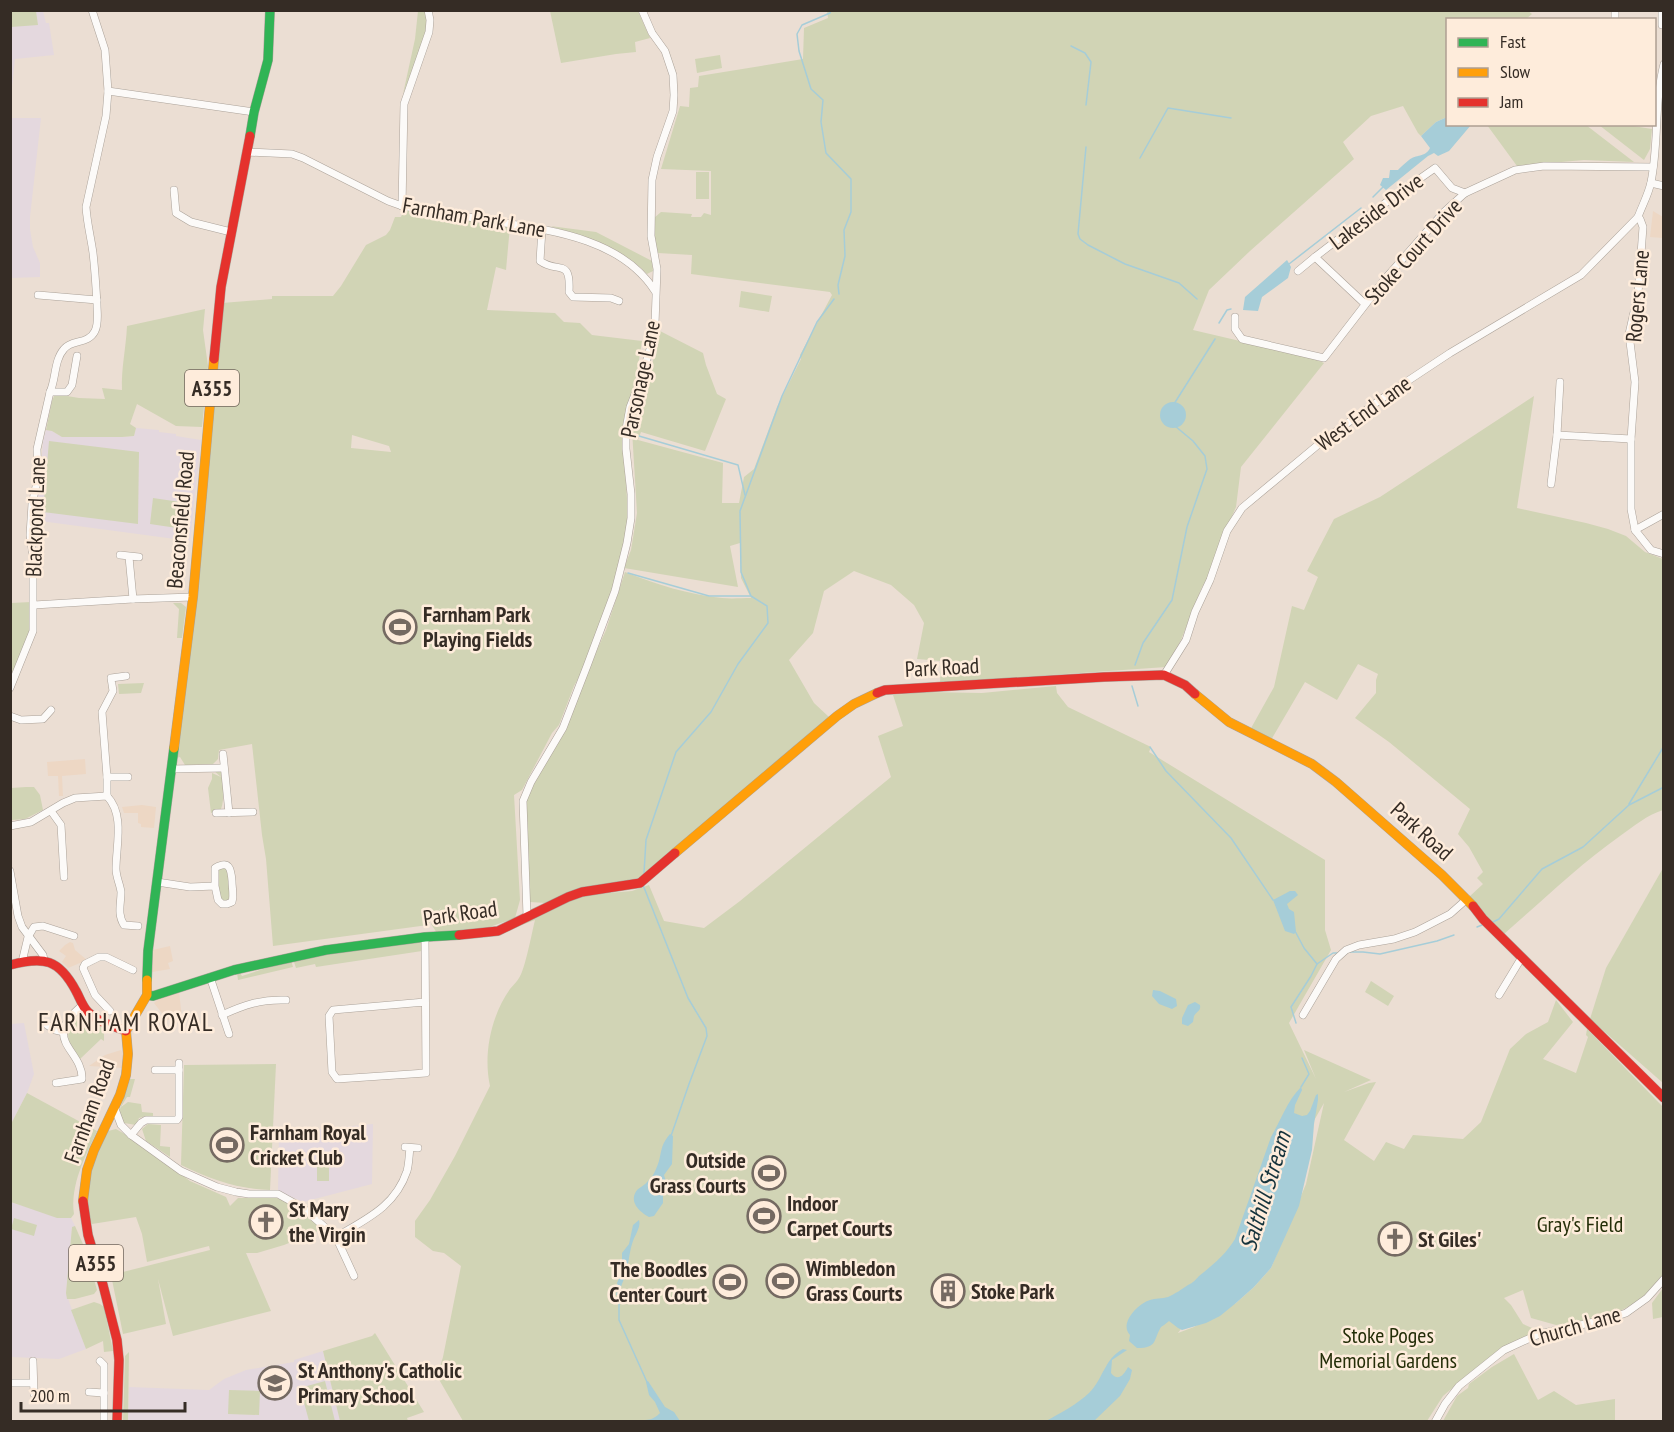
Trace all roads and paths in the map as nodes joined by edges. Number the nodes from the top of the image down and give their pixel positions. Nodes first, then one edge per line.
1 (92, 10) edge
2 (270, 10) edge
3 (428, 10) edge
4 (642, 10) edge
5 (1662, 10) edge
6 (1662, 25) edge
7 (1664, 63) edge
8 (1657, 81) edge
9 (108, 91) junction
10 (254, 112) junction
11 (247, 152) junction
12 (1653, 167) junction
13 (1651, 183) junction
14 (1664, 186) edge
15 (174, 190) dead end
16 (1465, 193) junction
17 (402, 207) junction
18 (1638, 217) junction
19 (542, 229) junction
20 (231, 232) junction
21 (1315, 257) junction
22 (1298, 271) dead end
23 (656, 292) junction
24 (38, 295) dead end
25 (97, 300) junction
26 (619, 301) dead end
27 (1365, 304) junction
28 (1234, 324) dead end
29 (77, 356) dead end
30 (1560, 382) dead end
31 (50, 392) junction
32 (1557, 435) junction
33 (1631, 439) junction
34 (1551, 484) dead end
35 (1664, 514) edge
36 (1635, 530) junction
37 (1664, 554) edge
38 (120, 555) dead end
39 (129, 557) junction
40 (139, 557) dead end
41 (192, 597) junction
42 (133, 599) junction
43 (34, 605) junction
44 (1164, 675) junction
45 (126, 676) dead end
46 (10, 688) edge
47 (51, 710) dead end
48 (10, 716) edge
49 (223, 754) dead end
50 (224, 768) junction
51 (171, 769) junction
52 (107, 777) junction
53 (128, 777) dead end
54 (107, 796) junction
55 (51, 811) junction
56 (253, 812) dead end
57 (216, 813) dead end
58 (229, 813) junction
59 (10, 826) edge
60 (10, 871) edge
61 (64, 877) dead end
62 (11, 879) edge
63 (157, 882) junction
64 (215, 886) junction
65 (1467, 899) junction
66 (527, 916) junction
67 (138, 926) dead end
68 (74, 936) dead end
69 (28, 937) junction
70 (425, 937) junction
71 (1522, 957) junction
72 (44, 960) junction
73 (22, 962) junction
74 (10, 965) edge
75 (133, 970) dead end
76 (210, 977) junction
77 (92, 987) junction
78 (77, 993) junction
79 (147, 995) junction
80 (1499, 995) dead end
81 (286, 1000) dead end
82 (425, 1002) junction
83 (83, 1005) junction
84 (110, 1011) dead end
85 (222, 1015) junction
86 (1303, 1015) dead end
87 (47, 1025) dead end
88 (126, 1031) junction
89 (64, 1032) junction
90 (229, 1034) dead end
91 (154, 1070) dead end
92 (56, 1083) dead end
93 (1664, 1098) edge
94 (115, 1109) junction
95 (121, 1125) junction
96 (106, 1126) junction
97 (131, 1135) junction
98 (411, 1148) dead end
99 (336, 1237) junction
100 (354, 1276) dead end
101 (1664, 1279) edge
102 (33, 1361) dead end
103 (100, 1361) dead end
104 (10, 1383) edge
105 (33, 1383) junction
106 (88, 1392) dead end
107 (104, 1393) junction
108 (34, 1394) dead end
109 (104, 1419) edge
110 (117, 1419) edge
111 (1435, 1422) edge

1 - 9 street, Blackpond Lane
2 - 10 main road, Beaconsfield Road / A355
3 - 17 street
4 - 23 street, Parsonage Lane
5 - 6 street
7 - 8 street, Rogers Lane
8 - 12 street, Rogers Lane
9 - 10 street
9 - 25 street, Blackpond Lane
10 - 11 main road, Beaconsfield Road / A355
11 - 17 street, Farnham Park Lane
11 - 20 main road, Beaconsfield Road / A355
12 - 13 street, Rogers Lane
12 - 16 street, Stoke Court Drive
13 - 14 street
13 - 18 street, Rogers Lane
15 - 20 street
16 - 21 street, Lakeside Drive
16 - 27 street, Stoke Court Drive
17 - 19 street, Farnham Park Lane
18 - 33 street, Rogers Lane
18 - 44 street, West End Lane
19 - 23 street, Farnham Park Lane
19 - 26 street
20 - 41 main road, Beaconsfield Road / A355
21 - 22 street, Lakeside Drive
21 - 27 street, Lakeside Drive
23 - 66 street, Parsonage Lane
24 - 25 street
25 - 31 street, Blackpond Lane
27 - 28 street, Stoke Court Drive
29 - 31 street
30 - 32 street
31 - 43 street, Blackpond Lane
32 - 33 street
32 - 34 street
33 - 36 street, Rogers Lane
35 - 36 street
36 - 37 street
38 - 39 street
39 - 40 street
39 - 42 street
41 - 42 street
41 - 51 main road, Beaconsfield Road / A355
42 - 43 street
43 - 46 street, Blackpond Lane
44 - 65 main road, Park Road
44 - 66 main road, Park Road
45 - 52 street
47 - 48 street
49 - 50 street
50 - 51 street
50 - 58 street
51 - 63 main road, Beaconsfield Road / A355
52 - 53 street
52 - 54 street
54 - 55 street
54 - 67 street
55 - 59 street
55 - 61 street
56 - 58 street
57 - 58 street
60 - 62 street
62 - 69 street
63 - 64 street
63 - 79 main road, Beaconsfield Road / A355
64 - 64 street
65 - 71 main road, Park Road
65 - 86 street
66 - 70 main road, Park Road
68 - 69 street
69 - 72 street
69 - 73 street
70 - 76 main road, Park Road
70 - 82 street
71 - 80 street
71 - 93 main road, Park Road
72 - 73 main road
72 - 78 main road
73 - 74 main road
75 - 77 street
76 - 79 main road, Park Road
76 - 85 street
77 - 78 street
77 - 84 street
78 - 83 main road
79 - 88 main road, Beaconsfield Road / A355
81 - 85 street
82 - 82 street
83 - 88 main road
83 - 89 street
85 - 90 street
87 - 89 street
88 - 94 main road, Farnham Road / A355
89 - 92 street
91 - 97 street
94 - 95 street
94 - 96 main road, Farnham Road / A355
95 - 96 street
95 - 97 street
96 - 110 main road, Farnham Road / A355
97 - 99 street
98 - 99 street
99 - 100 street
101 - 111 street, Church Lane
102 - 105 street
103 - 107 street, Farnham Road
104 - 105 street
105 - 108 street
106 - 107 street
107 - 109 street, Farnham Road
109 - 110 street, Farnham Road

